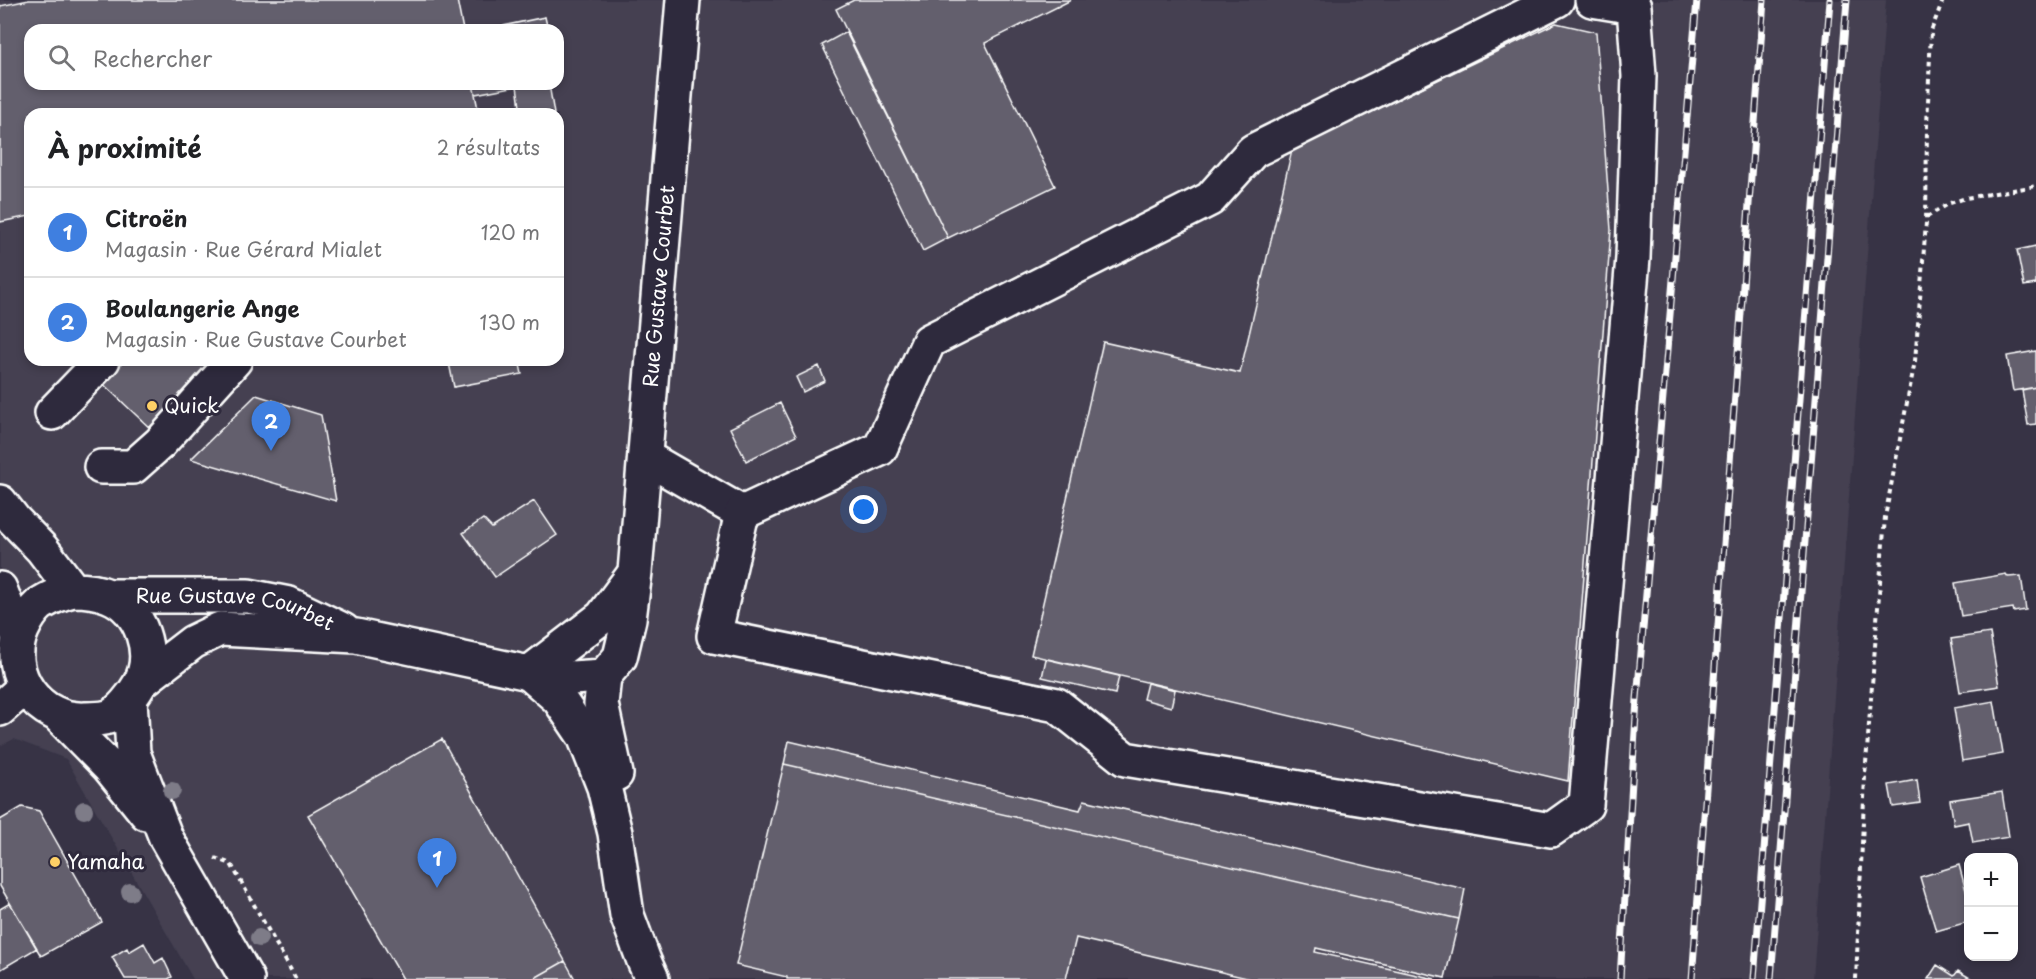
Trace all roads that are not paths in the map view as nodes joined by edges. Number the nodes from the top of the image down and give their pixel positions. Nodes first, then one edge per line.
1 (683, 0) edge
2 (1557, 0) edge
3 (1592, 0) edge
4 (97, 366) edge
5 (230, 366) edge
6 (52, 413) dead end
7 (645, 457) junction
8 (101, 467) dead end
9 (0, 502) edge
10 (742, 513) junction
11 (0, 589) edge
12 (73, 590) junction
13 (111, 596) junction
14 (614, 624) junction
15 (356, 636) junction
16 (19, 638) junction
17 (529, 673) junction
18 (25, 687) junction
19 (602, 690) junction
20 (135, 691) junction
21 (0, 710) edge
22 (59, 716) junction
23 (615, 833) junction
24 (166, 838) junction
25 (247, 979) edge
26 (652, 979) edge

1 - 7 street, Rue Gustave Courbet
2 - 10 street
3 - 10 street
4 - 6 street
5 - 8 street
7 - 10 street
7 - 14 street, Rue Gustave Courbet
9 - 12 street
11 - 16 street
12 - 13 street
12 - 16 street
13 - 15 street, Rue Gustave Courbet
13 - 20 street
14 - 17 street
14 - 19 street, Rue Gustave Courbet
15 - 17 street, Rue Gustave Courbet
15 - 20 street, Rue Gustave Courbet
16 - 18 street
17 - 19 street, Rue Gustave Courbet
17 - 23 street
18 - 21 street
18 - 22 street
19 - 23 street
20 - 22 street
20 - 24 street
22 - 24 street
23 - 26 street
24 - 25 street

